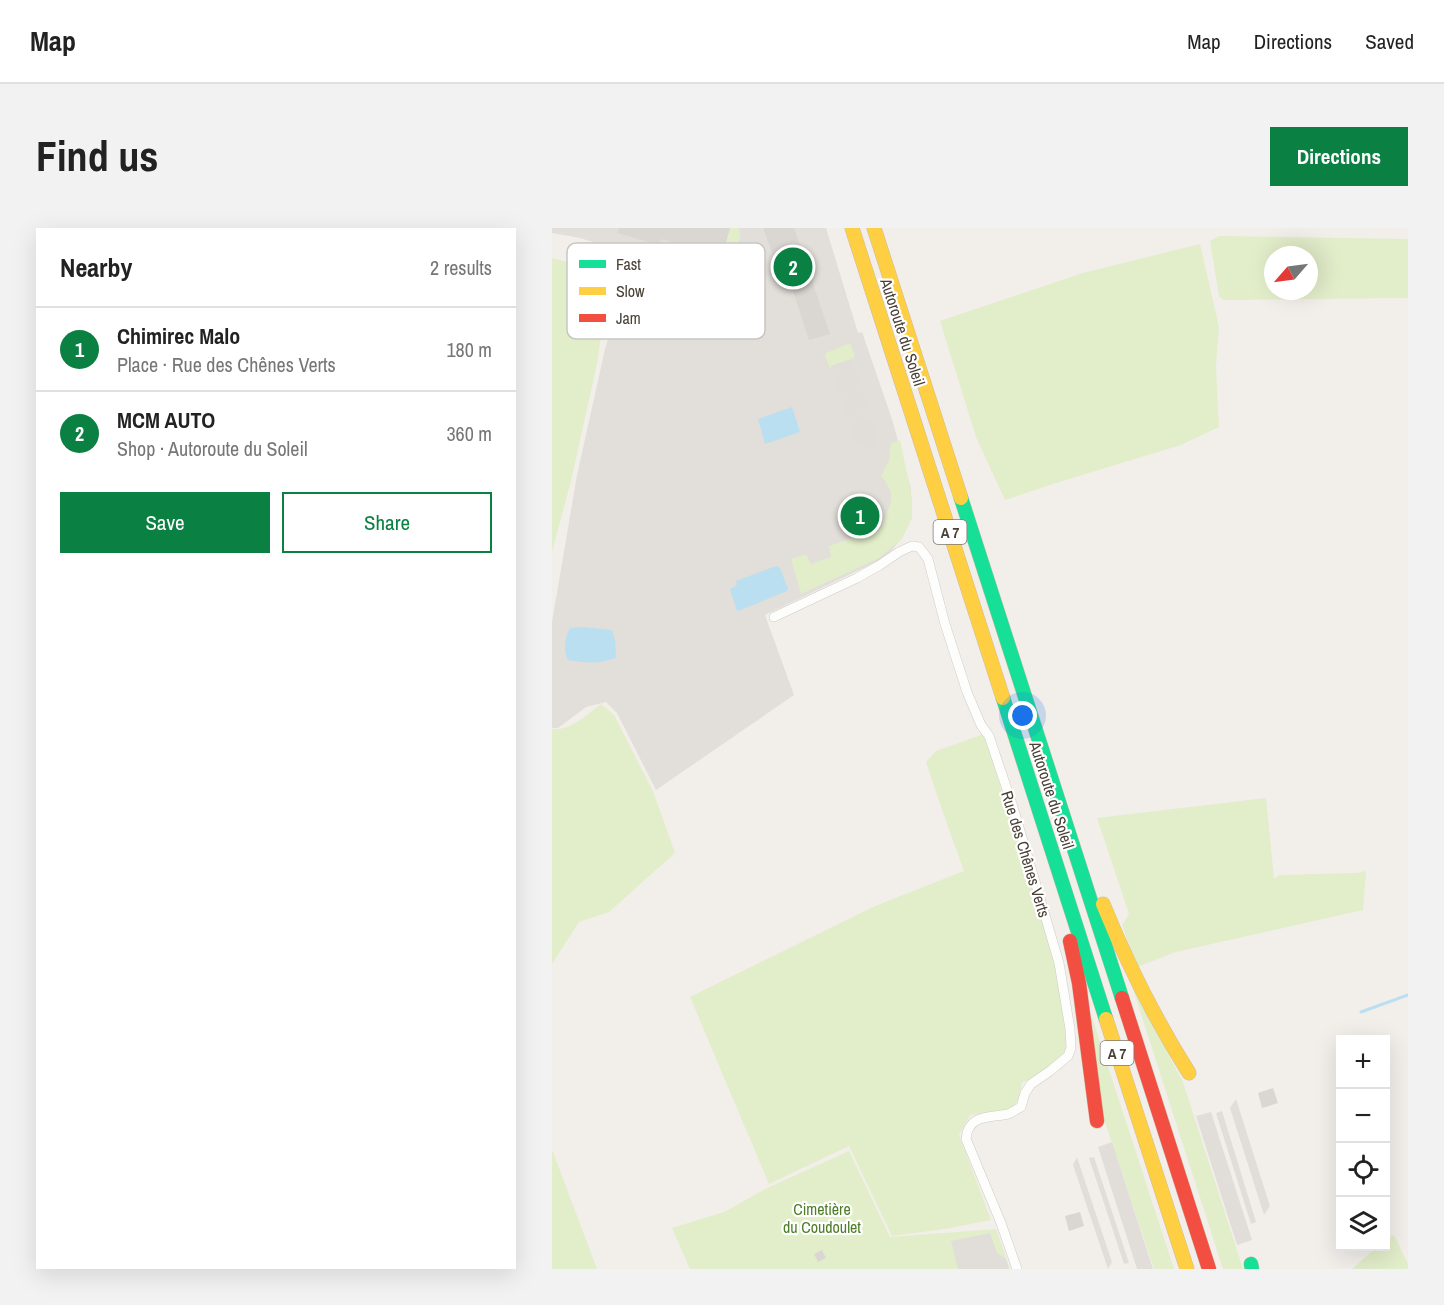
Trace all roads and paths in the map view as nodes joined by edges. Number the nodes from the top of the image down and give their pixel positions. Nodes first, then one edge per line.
1 (852, 228) edge
2 (873, 228) edge
3 (774, 617) dead end
4 (1068, 831) junction
5 (1048, 837) junction
6 (1188, 1073) dead end
7 (1097, 1121) dead end
8 (1017, 1269) edge
9 (1187, 1269) edge
10 (1209, 1269) edge

1 - 5 highway, Autoroute du Soleil / A 7
2 - 4 highway, Autoroute du Soleil / A 7
3 - 8 street, Rue des Chênes Verts
4 - 6 highway
4 - 10 highway, Autoroute du Soleil / A 7
5 - 7 highway
5 - 9 highway, Autoroute du Soleil / A 7

